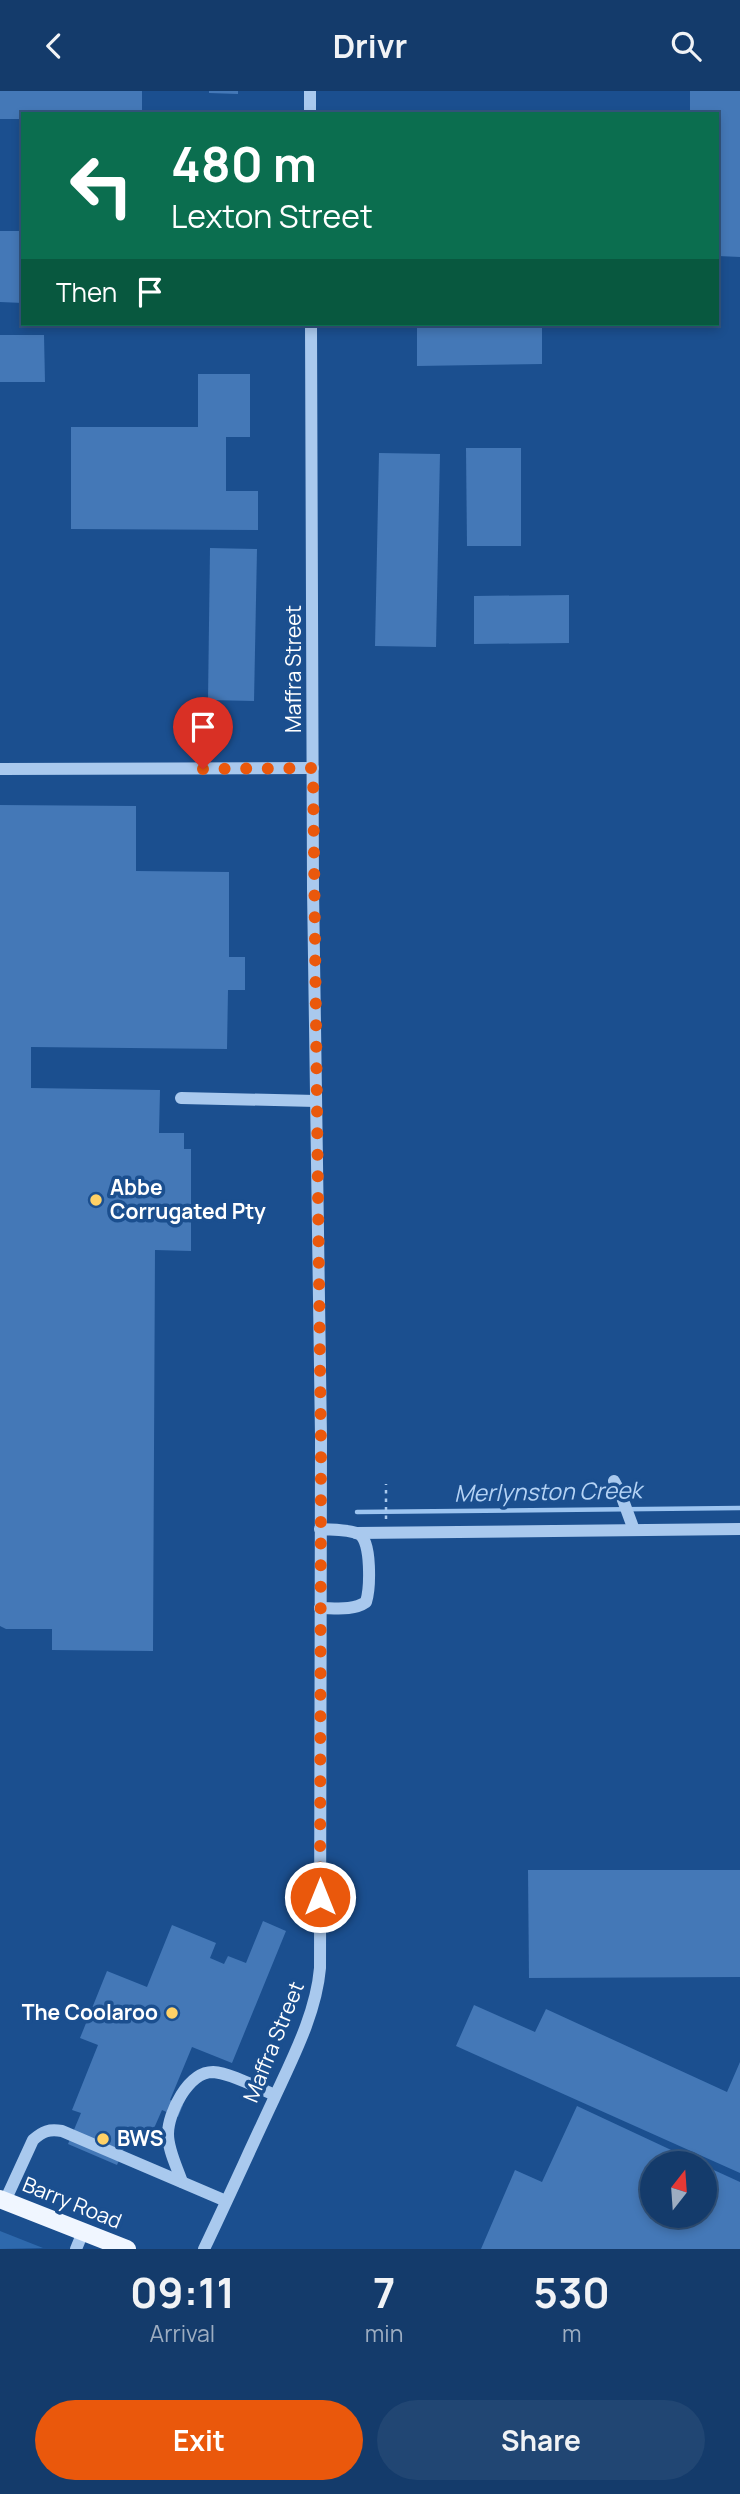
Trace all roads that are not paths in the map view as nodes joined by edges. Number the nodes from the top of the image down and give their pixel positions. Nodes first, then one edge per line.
1 (310, 91) edge
2 (310, 112) edge
3 (311, 326) edge
4 (313, 768) junction
5 (0, 769) edge
6 (181, 1098) dead end
7 (316, 1101) junction
8 (614, 1482) dead end
9 (632, 1524) junction
10 (320, 1529) junction
11 (740, 1529) edge
12 (356, 1533) junction
13 (320, 1608) junction
14 (275, 2095) junction
15 (182, 2182) junction
16 (3, 2200) edge
17 (226, 2201) junction
18 (83, 2232) junction
19 (75, 2249) edge
20 (127, 2249) edge
21 (204, 2249) edge

1 - 2 street
3 - 4 street, Maffra Street
4 - 5 street
4 - 7 street, Maffra Street
6 - 7 street
7 - 10 street, Maffra Street
8 - 9 street
9 - 11 street
9 - 12 street
10 - 12 street
10 - 13 street, Maffra Street
12 - 13 street
13 - 14 street, Maffra Street
14 - 15 street
14 - 17 street, Maffra Street
15 - 16 street
15 - 17 street
16 - 18 main road, Barry Road
17 - 21 street, Maffra Street
18 - 19 street
18 - 20 main road, Barry Road

